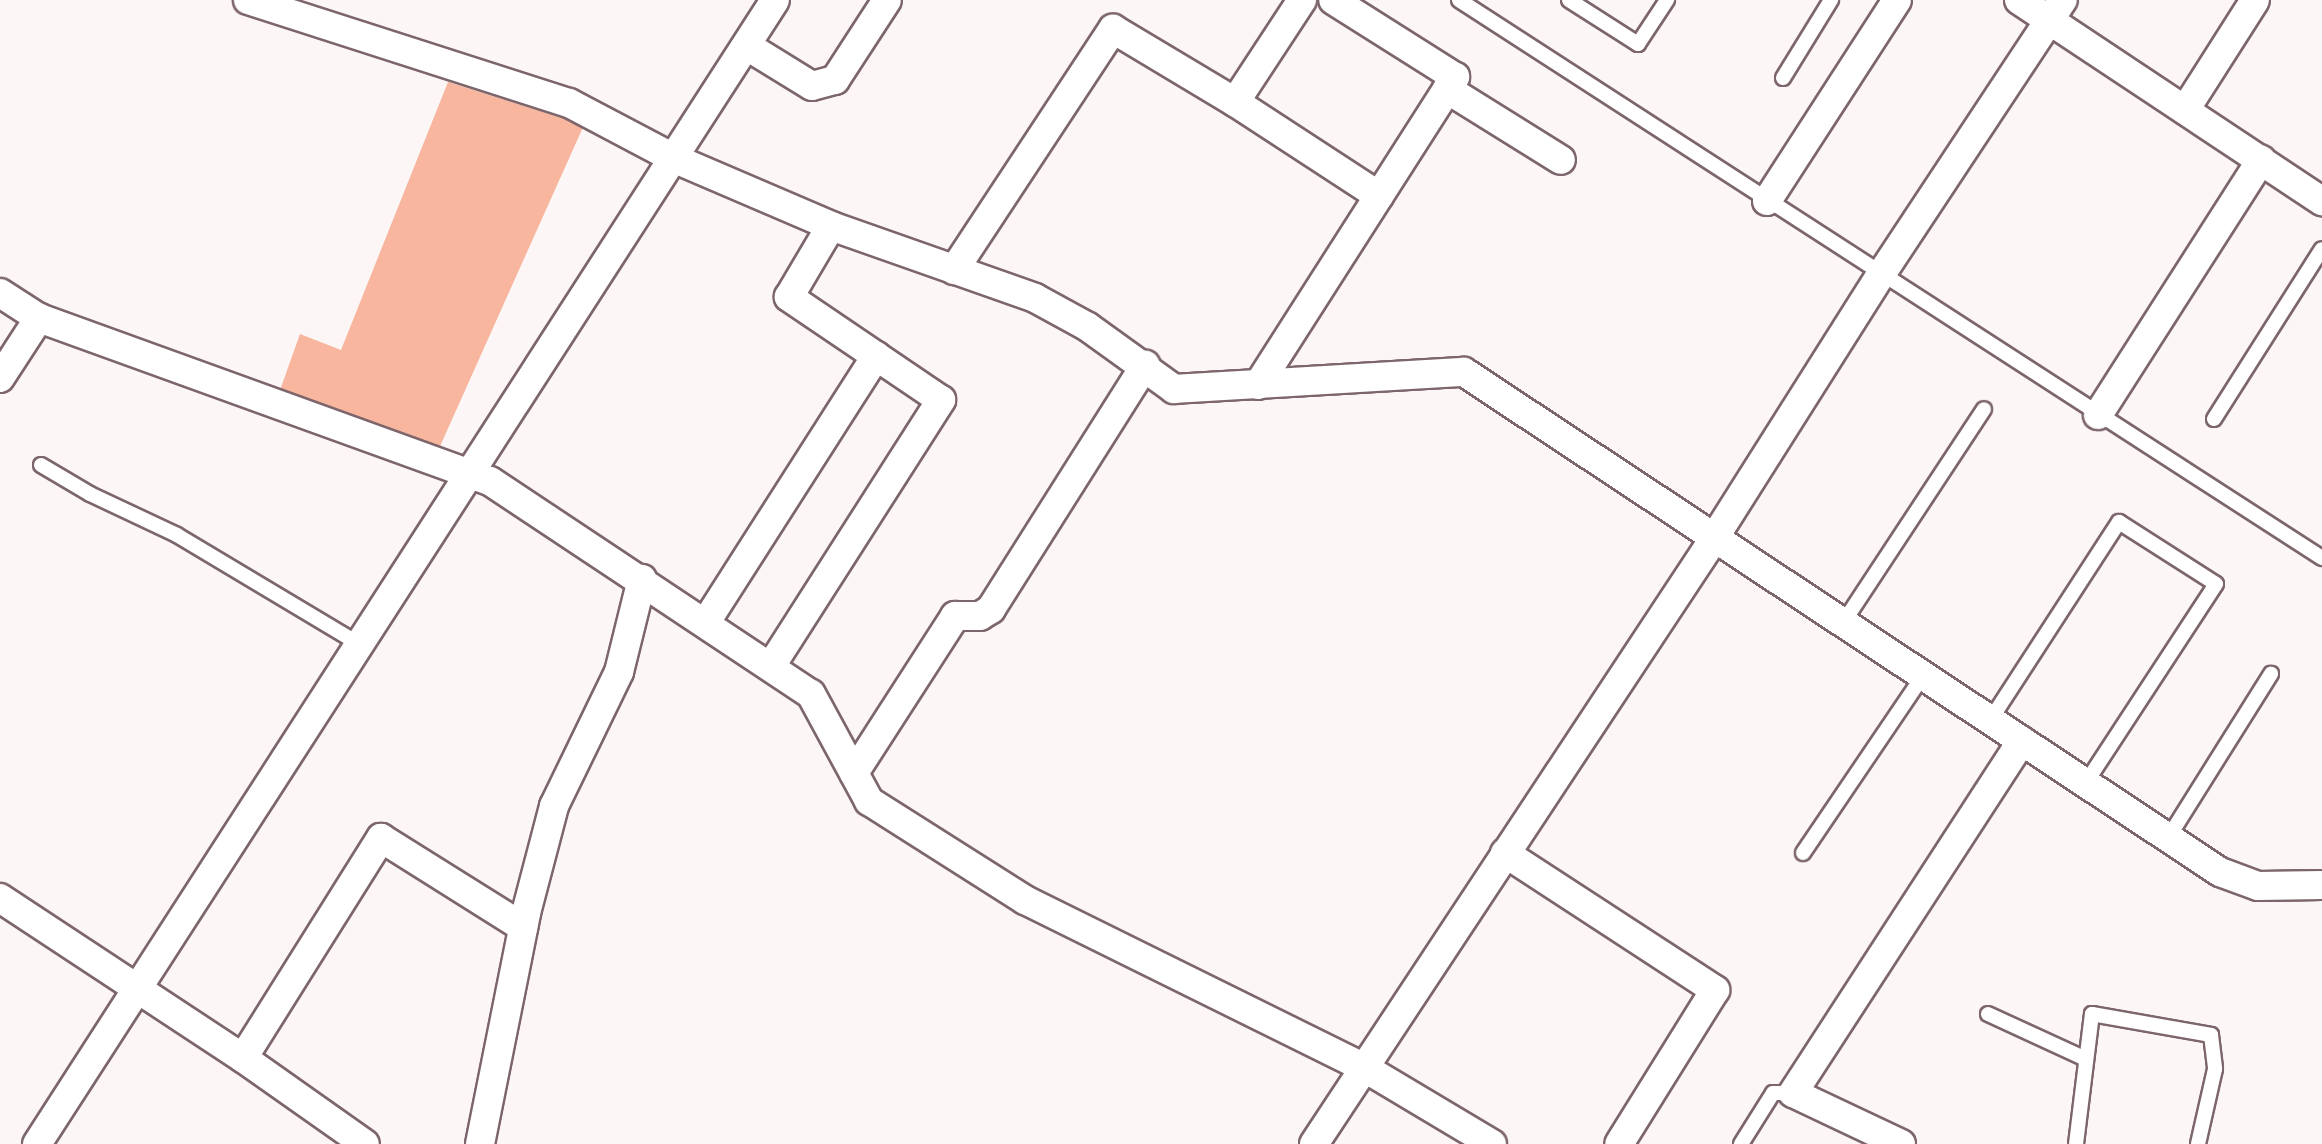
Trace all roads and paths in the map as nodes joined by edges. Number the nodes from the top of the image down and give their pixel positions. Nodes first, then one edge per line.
1 (248, 0) edge
2 (775, 0) edge
3 (887, 0) edge
4 (1302, 0) edge
5 (1333, 0) edge
6 (1459, 0) edge
7 (1569, 0) edge
8 (1667, 0) edge
9 (1831, 0) edge
10 (1897, 0) edge
11 (2019, 0) edge
12 (2255, 0) edge
13 (2057, 10) edge
14 (747, 46) junction
15 (1783, 78) dead end
16 (1447, 89) junction
17 (1235, 102) junction
18 (2185, 110) junction
19 (675, 159) junction
20 (1561, 160) dead end
21 (2261, 160) junction
22 (1379, 196) junction
23 (1767, 201) junction
24 (2322, 201) edge
25 (831, 226) junction
26 (2322, 249) edge
27 (954, 270) junction
28 (1880, 276) junction
29 (0, 293) edge
30 (39, 318) junction
31 (876, 356) junction
32 (1145, 365) junction
33 (0, 378) edge
34 (1258, 385) junction
35 (1984, 409) dead end
36 (2098, 415) junction
37 (2214, 419) dead end
38 (41, 465) dead end
39 (471, 474) junction
40 (1713, 540) junction
41 (2322, 558) edge
42 (642, 579) junction
43 (706, 622) junction
44 (1843, 623) junction
45 (361, 645) junction
46 (771, 666) junction
47 (1924, 674) junction
48 (2271, 674) dead end
49 (1991, 719) junction
50 (2022, 741) junction
51 (854, 773) junction
52 (2086, 783) junction
53 (2168, 838) junction
54 (1505, 853) junction
55 (1803, 853) dead end
56 (2322, 885) edge
57 (2, 904) edge
58 (523, 927) junction
59 (137, 989) junction
60 (1988, 1014) dead end
61 (243, 1058) junction
62 (2086, 1059) junction
63 (1363, 1067) junction
64 (1793, 1093) junction
65 (37, 1144) edge
66 (365, 1144) edge
67 (480, 1144) edge
68 (1314, 1144) edge
69 (1492, 1144) edge
70 (1619, 1144) edge
71 (1741, 1144) edge
72 (1901, 1144) edge
73 (2076, 1144) edge
74 (2198, 1144) edge

1 - 19 street
2 - 14 street
3 - 14 street
4 - 17 street
5 - 16 street
6 - 23 lane
7 - 8 lane
9 - 15 lane
10 - 23 street
11 - 13 street
12 - 18 street
13 - 18 street
13 - 28 street
14 - 19 street
16 - 20 street
16 - 22 street
17 - 22 street
17 - 27 street
18 - 21 street
19 - 25 street
19 - 39 street
21 - 24 street
21 - 36 street
22 - 34 street
23 - 28 lane
25 - 27 street
25 - 31 street
26 - 37 lane
27 - 32 street
28 - 36 lane
28 - 40 street
29 - 30 street
30 - 33 street
30 - 39 street
31 - 43 street
31 - 46 street
32 - 34 street
32 - 51 street
34 - 40 street
35 - 44 lane
36 - 41 lane
38 - 45 lane
39 - 42 street
39 - 45 street
40 - 44 street
40 - 54 street
42 - 43 street
42 - 58 street
43 - 46 street
44 - 47 street
45 - 59 street
46 - 51 street
47 - 49 street
47 - 55 lane
48 - 53 lane
49 - 50 street
49 - 52 lane
50 - 52 street
50 - 64 street
51 - 63 street
52 - 53 street
53 - 56 street
54 - 63 street
54 - 70 street
57 - 59 street
58 - 61 street
58 - 67 street
59 - 61 street
59 - 65 street
60 - 62 lane
61 - 66 street
62 - 73 lane
62 - 74 lane
63 - 68 street
63 - 69 street
64 - 71 lane
64 - 72 street

